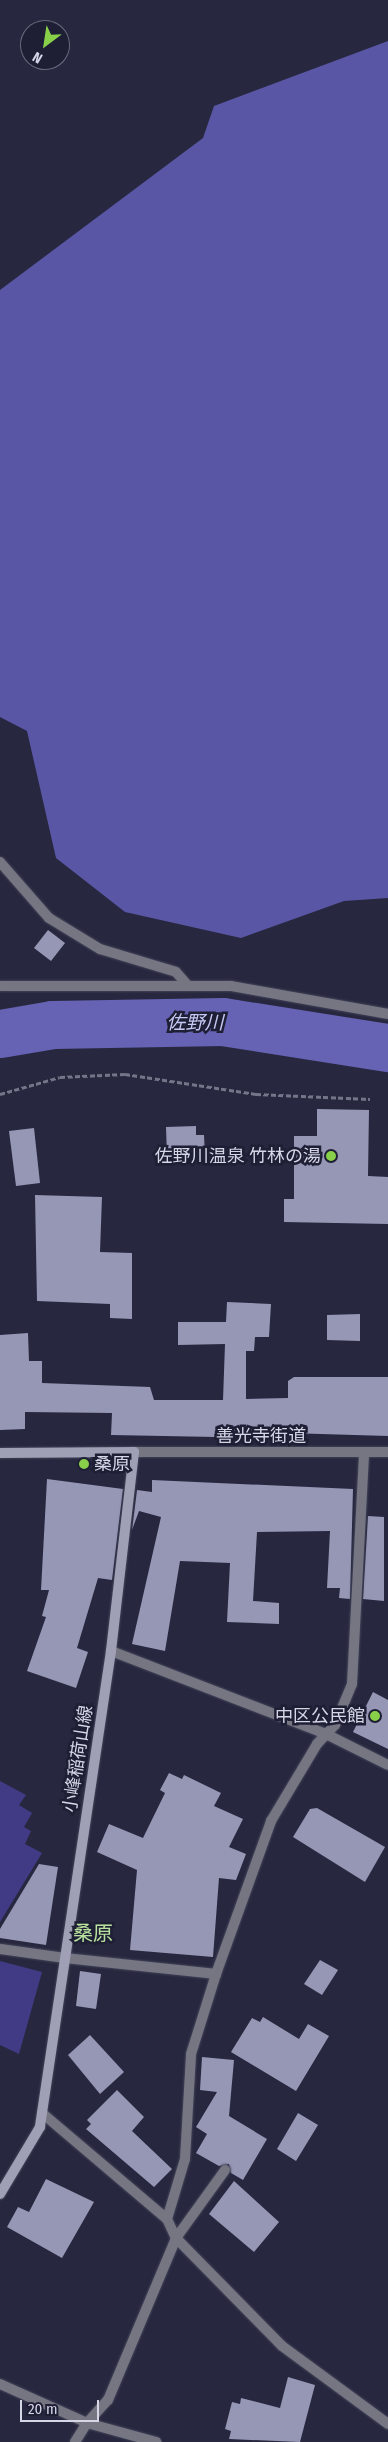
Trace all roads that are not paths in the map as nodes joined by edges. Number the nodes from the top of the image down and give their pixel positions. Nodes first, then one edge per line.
1 (0, 862) edge
2 (0, 986) edge
3 (188, 986) junction
4 (388, 1014) edge
5 (0, 1452) edge
6 (134, 1452) junction
7 (364, 1452) junction
8 (388, 1452) edge
9 (111, 1651) junction
10 (326, 1734) junction
11 (388, 1765) edge
12 (0, 1949) edge
13 (65, 1958) junction
14 (216, 1974) junction
15 (42, 2113) junction
16 (224, 2170) dead end
17 (0, 2194) edge
18 (167, 2219) junction
19 (176, 2238) junction
20 (0, 2384) edge
21 (87, 2423) junction
22 (388, 2424) edge
23 (74, 2442) edge
24 (156, 2442) edge

1 - 3 street
2 - 3 street
3 - 4 street
5 - 6 main road
6 - 7 street, 善光寺街道
6 - 9 main road, 小峰稲荷山線
7 - 8 street, 善光寺街道
7 - 10 street
9 - 10 street
9 - 13 main road, 小峰稲荷山線
10 - 11 street
10 - 14 street
12 - 13 street
13 - 14 street
13 - 15 main road, 小峰稲荷山線
14 - 18 street
15 - 17 main road, 小峰稲荷山線
15 - 18 street
16 - 19 street
18 - 19 street
19 - 21 street
19 - 22 street
20 - 21 street
21 - 23 street
21 - 24 street

